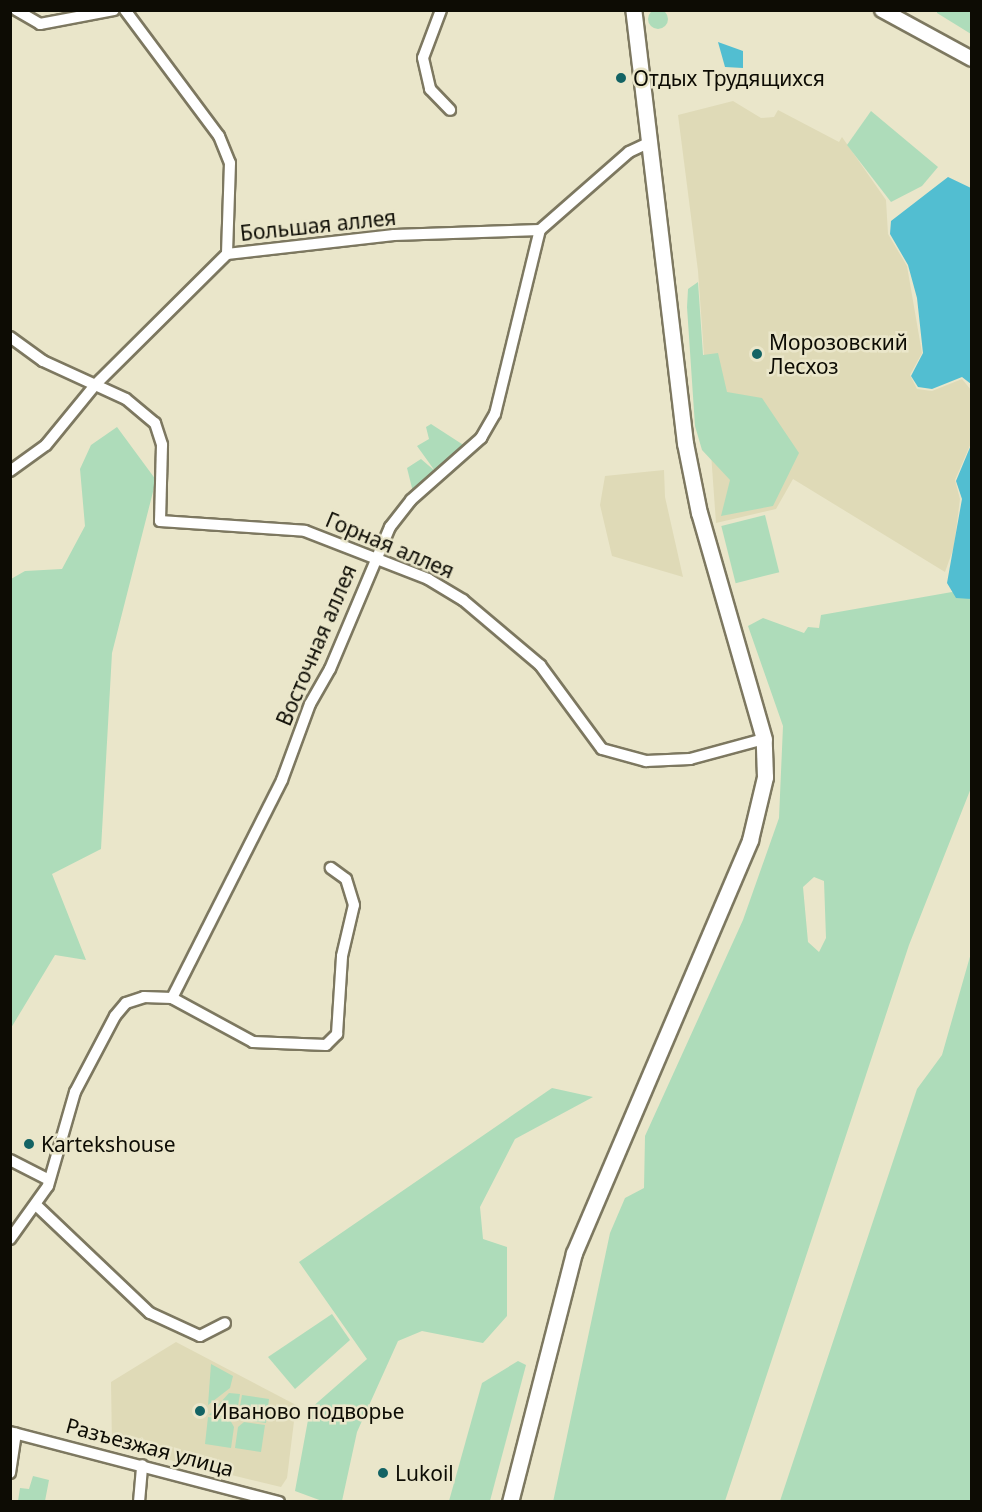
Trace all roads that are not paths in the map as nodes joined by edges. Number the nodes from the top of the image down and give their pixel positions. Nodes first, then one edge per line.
1 (16, 10) edge
2 (114, 10) edge
3 (125, 10) edge
4 (441, 10) edge
5 (633, 10) edge
6 (882, 10) edge
7 (972, 59) edge
8 (450, 110) dead end
9 (650, 142) junction
10 (540, 230) junction
11 (227, 254) junction
12 (10, 337) edge
13 (96, 384) junction
14 (10, 471) edge
15 (373, 557) junction
16 (764, 739) junction
17 (331, 868) dead end
18 (172, 999) junction
19 (10, 1160) edge
20 (49, 1180) junction
21 (36, 1205) junction
22 (10, 1239) edge
23 (225, 1323) dead end
24 (13, 1433) edge
25 (142, 1465) junction
26 (10, 1473) edge
27 (139, 1502) edge
28 (279, 1502) edge
29 (510, 1502) edge

1 - 2 street
3 - 11 street
4 - 8 street
5 - 9 main road
6 - 7 street
9 - 10 street
9 - 16 main road
10 - 11 street, Большая аллея
10 - 15 street, Восточная аллея
11 - 13 street, Большая аллея
12 - 13 street, Горная аллея
13 - 14 street, Большая аллея
13 - 15 street, Горная аллея
15 - 16 street, Горная аллея
15 - 18 street, Восточная аллея
16 - 29 main road
17 - 18 street
18 - 20 street
19 - 20 street
20 - 21 street
21 - 22 street
21 - 23 street
24 - 25 street, Разъезжая улица
24 - 26 street
25 - 27 street
25 - 28 street, Разъезжая улица

